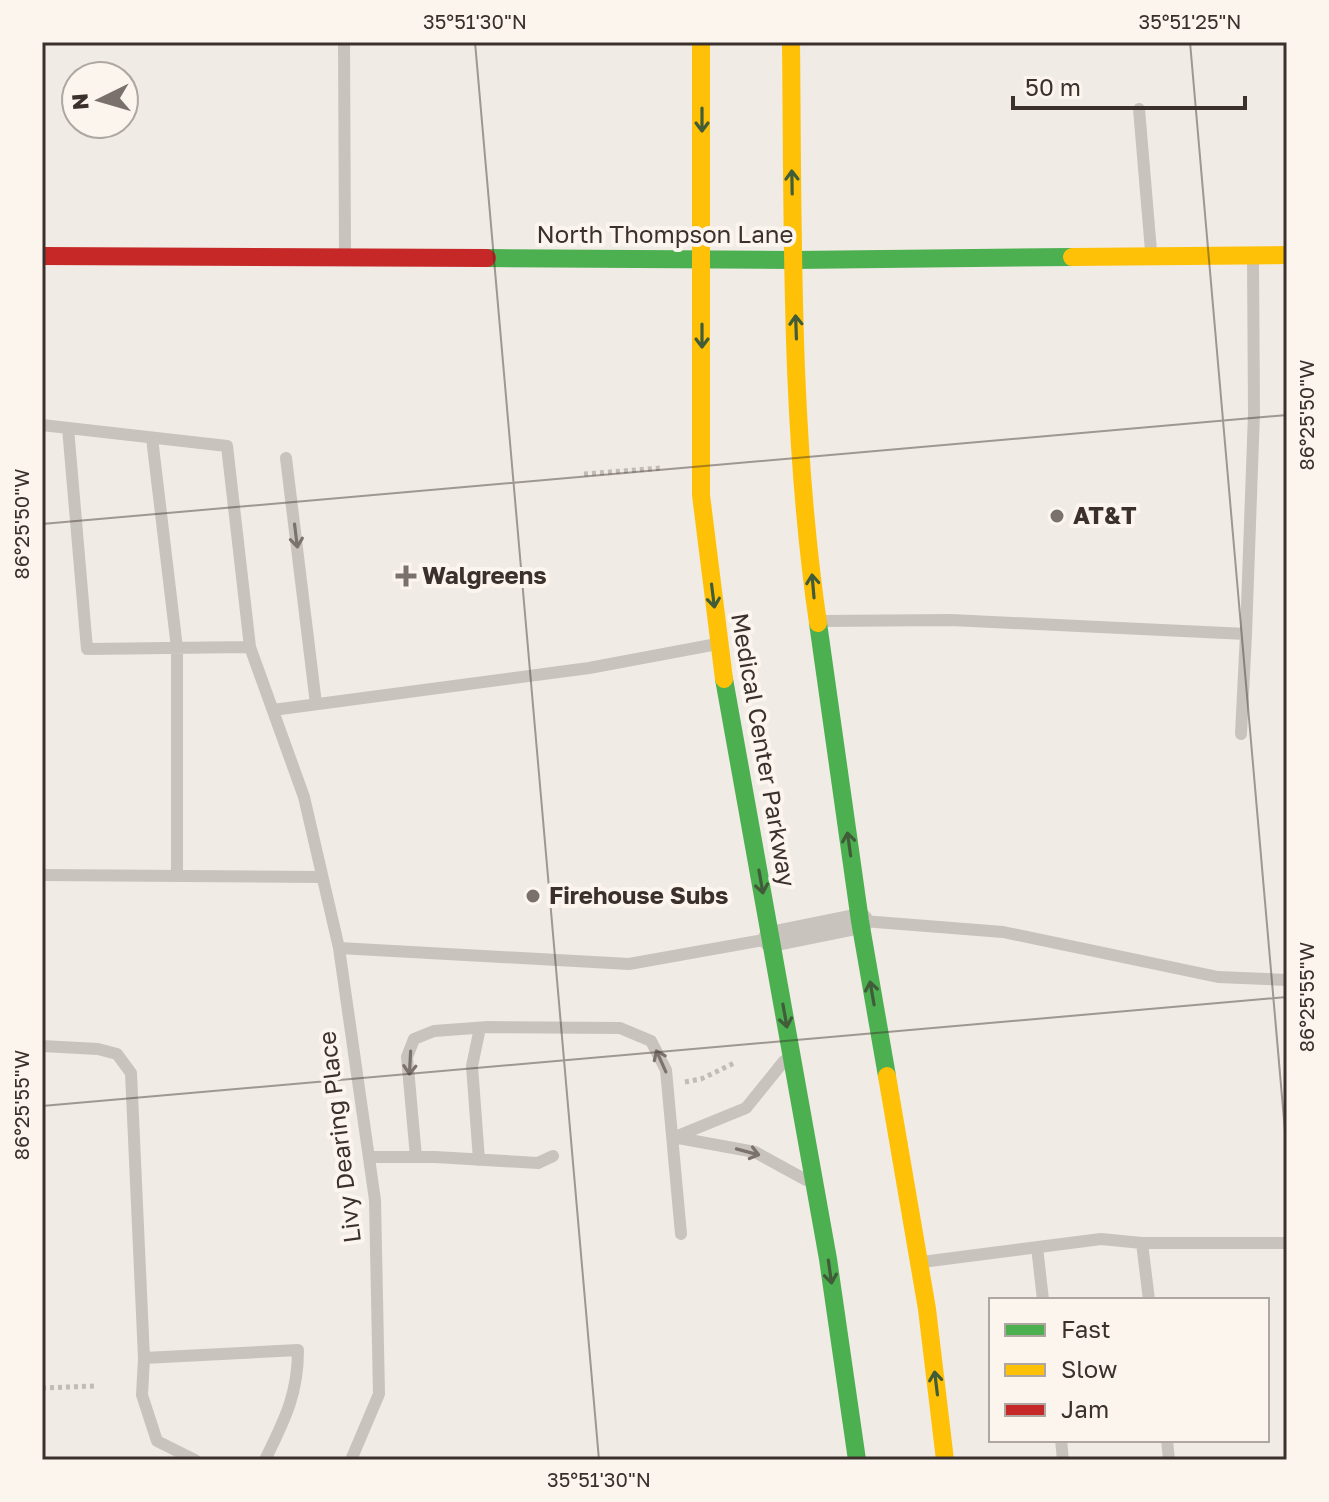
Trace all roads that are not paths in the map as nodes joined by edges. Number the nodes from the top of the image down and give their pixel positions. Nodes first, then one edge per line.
1 (344, 42) edge
2 (701, 42) edge
3 (791, 42) edge
4 (1139, 109) dead end
5 (1151, 255) junction
6 (1253, 255) junction
7 (1287, 255) edge
8 (42, 256) edge
9 (345, 258) junction
10 (702, 258) junction
11 (793, 260) junction
12 (42, 425) edge
13 (68, 428) junction
14 (152, 438) junction
15 (286, 458) dead end
16 (817, 622) junction
17 (1246, 634) junction
18 (719, 644) junction
19 (250, 647) junction
20 (177, 648) junction
21 (316, 704) junction
22 (273, 710) junction
23 (1241, 734) dead end
24 (42, 875) edge
25 (177, 876) junction
26 (322, 877) junction
27 (860, 921) junction
28 (771, 939) junction
29 (339, 948) junction
30 (1287, 980) edge
31 (480, 1028) junction
32 (42, 1046) edge
33 (791, 1052) junction
34 (673, 1137) junction
35 (553, 1156) dead end
36 (369, 1157) junction
37 (416, 1157) junction
38 (479, 1160) junction
39 (815, 1185) junction
40 (681, 1234) dead end
41 (1142, 1243) junction
42 (1287, 1243) edge
43 (1037, 1247) junction
44 (919, 1262) junction
45 (1043, 1298) edge
46 (1149, 1298) edge
47 (144, 1358) junction
48 (195, 1460) edge
49 (265, 1460) edge
50 (351, 1460) edge
51 (857, 1460) edge
52 (945, 1460) edge

1 - 9 lane
2 -> 10 main road, Medical Center Parkway
11 -> 3 main road
4 - 5 lane
5 - 6 main road, North Thompson Lane
5 - 11 main road, North Thompson Lane
6 - 7 main road, North Thompson Lane
6 - 17 lane
8 - 9 main road, North Thompson Lane
9 - 10 main road, North Thompson Lane
10 - 11 main road, North Thompson Lane
10 -> 18 main road, Medical Center Parkway
16 -> 11 main road
12 - 13 lane
13 - 14 lane
13 - 20 lane
14 - 19 lane, Livy Dearing Place
14 - 20 lane
15 -> 21 lane
16 - 17 lane
27 -> 16 main road
17 - 23 lane
18 - 21 lane
18 -> 28 main road, Medical Center Parkway
19 - 20 lane
19 - 22 lane, Livy Dearing Place
20 - 25 lane
21 - 22 lane
22 - 26 lane, Livy Dearing Place
24 - 25 lane
25 - 26 lane
26 - 29 lane, Livy Dearing Place
27 - 28 street
27 - 30 lane
44 -> 27 main road
28 - 29 lane
28 -> 33 main road, Medical Center Parkway
29 - 36 lane, Livy Dearing Place
34 -> 31 lane
31 -> 37 lane
31 - 38 lane
32 - 47 lane
33 - 34 lane
33 - 39 main road, Medical Center Parkway
34 -> 39 lane
34 - 40 lane
35 - 38 lane
36 - 37 lane
36 - 50 lane, Livy Dearing Place
37 - 38 lane
39 -> 51 main road, Medical Center Parkway
41 - 42 lane
41 - 43 lane
41 - 46 lane
43 - 44 lane
43 - 45 lane
52 -> 44 main road
47 - 48 lane
47 - 49 lane

